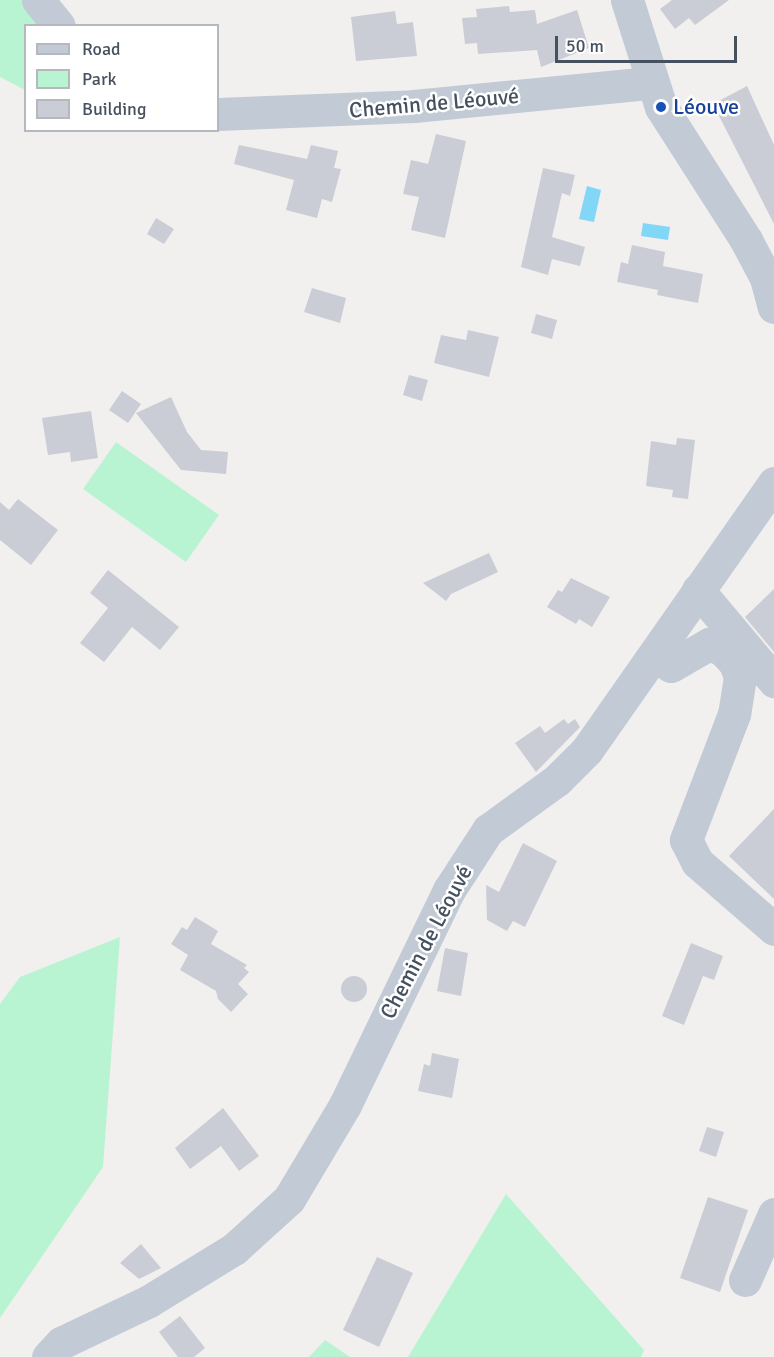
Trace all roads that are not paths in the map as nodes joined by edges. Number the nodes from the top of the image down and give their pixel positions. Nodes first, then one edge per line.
1 (38, 0) edge
2 (627, 0) edge
3 (57, 24) edge
4 (650, 83) junction
5 (219, 114) edge
6 (774, 307) edge
7 (774, 483) edge
8 (698, 590) junction
9 (655, 655) junction
10 (774, 681) edge
11 (774, 929) edge
12 (774, 1214) edge
13 (745, 1280) dead end
14 (48, 1357) edge

1 - 3 street
2 - 4 street
4 - 5 street, Chemin de Léouvé
4 - 6 street
7 - 8 street, Chemin de Léouvé
8 - 9 street, Chemin de Léouvé
8 - 10 street
9 - 11 street
9 - 14 street, Chemin de Léouvé
12 - 13 street

